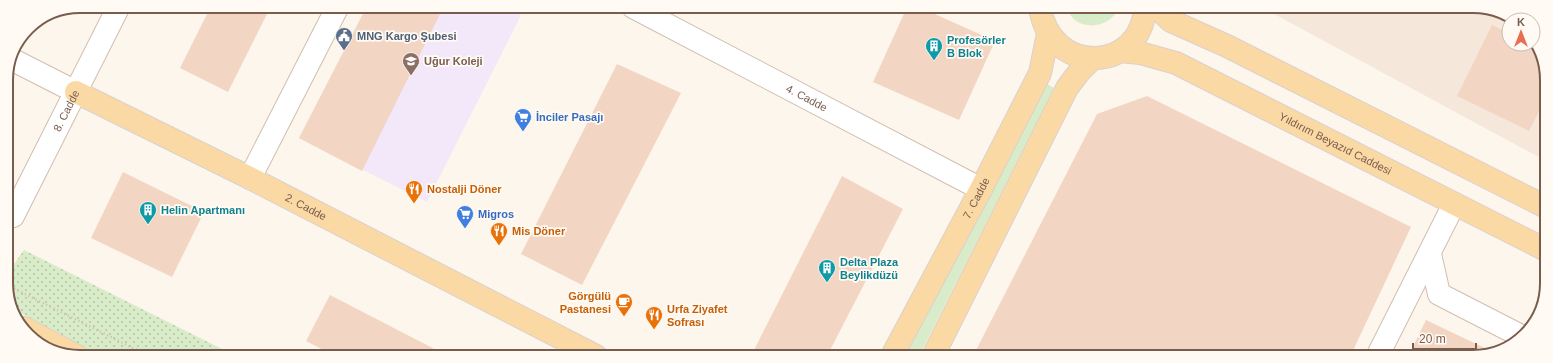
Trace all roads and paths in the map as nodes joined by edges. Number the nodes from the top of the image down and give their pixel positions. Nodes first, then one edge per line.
1 (116, 13) edge
2 (334, 13) edge
3 (646, 13) edge
4 (1145, 13) edge
5 (1162, 13) edge
6 (1041, 18) edge
7 (1120, 51) junction
8 (1093, 58) junction
9 (16, 61) edge
10 (76, 92) junction
11 (250, 178) junction
12 (981, 189) junction
13 (1454, 204) junction
14 (1540, 205) edge
15 (13, 216) dead end
16 (1540, 247) edge
17 (1430, 254) junction
18 (13, 288) edge
19 (1517, 333) edge
20 (40, 337) edge
21 (56, 345) edge
22 (137, 350) edge
23 (584, 350) edge
24 (895, 350) edge
25 (936, 350) edge
26 (1381, 350) edge

1 - 10 street, 8. Cadde
2 - 11 street
3 - 12 street, 4. Cadde
4 - 7 main road
5 - 14 main road
6 - 8 main road
6 - 12 main road, 7. Cadde
7 - 8 main road
7 - 13 main road, Yıldırım Beyazıd Caddesi
8 - 25 main road
9 - 10 street, 2. Cadde
10 - 11 main road, 2. Cadde
10 - 15 street, 8. Cadde
11 - 23 main road, 2. Cadde
12 - 24 main road, 7. Cadde
13 - 16 main road, Yıldırım Beyazıd Caddesi
13 - 17 street
17 - 19 street
17 - 26 street
18 - 22 path
20 - 21 main road

